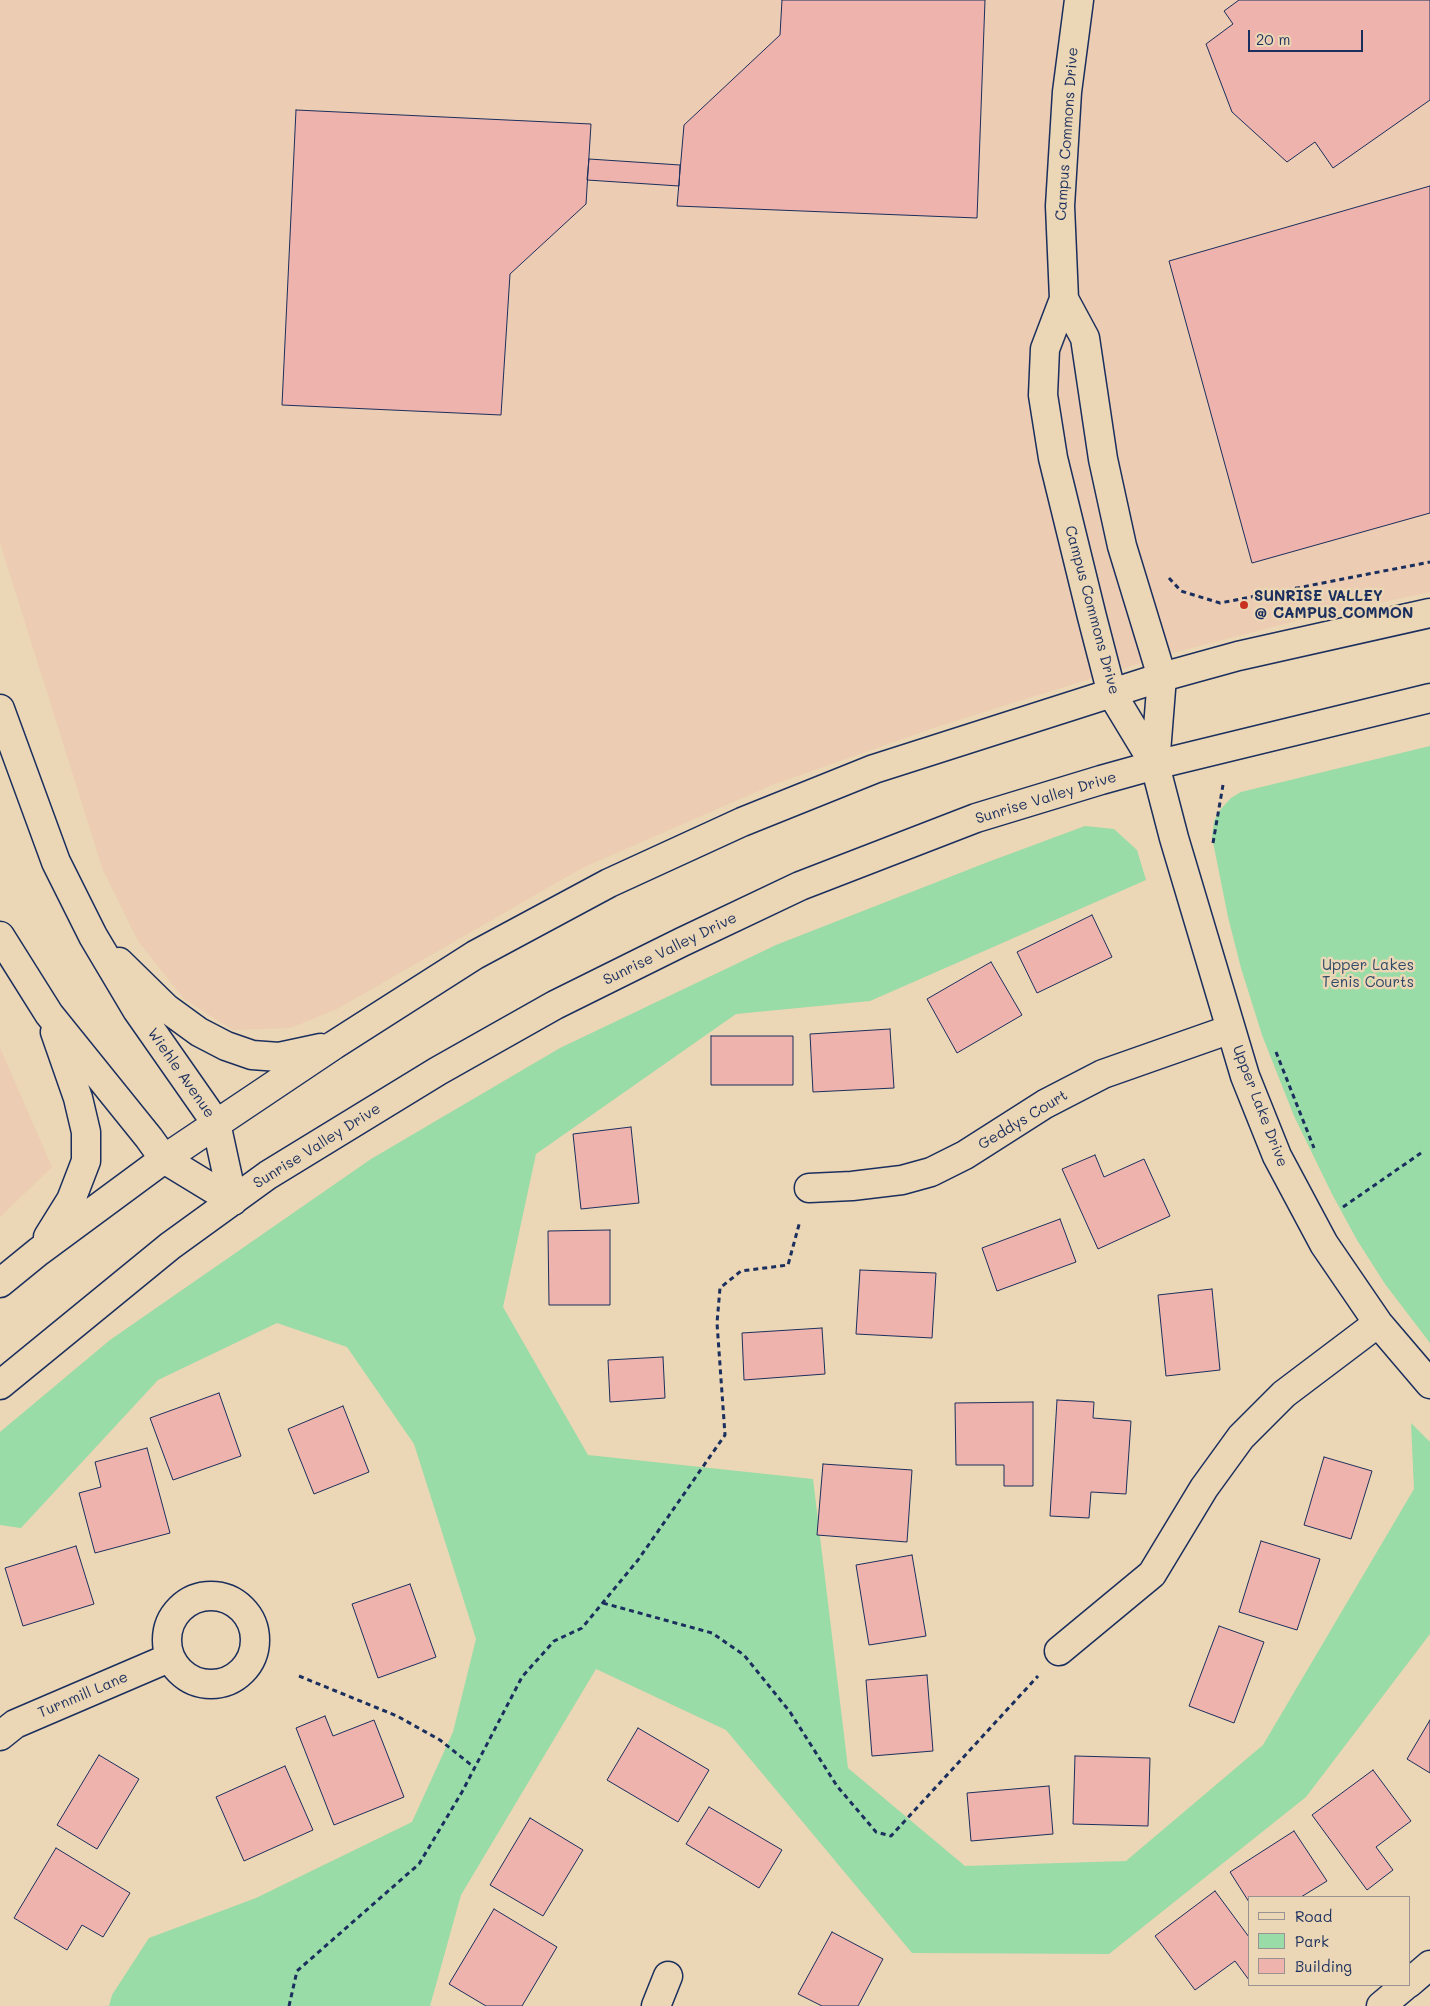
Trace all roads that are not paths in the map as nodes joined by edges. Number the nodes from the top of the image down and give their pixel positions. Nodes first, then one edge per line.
1 (1079, 0) edge
2 (1064, 299) junction
3 (1430, 613) edge
4 (1162, 677) junction
5 (1112, 694) junction
6 (1430, 698) edge
7 (0, 709) edge
8 (1155, 765) junction
9 (0, 936) edge
10 (92, 936) junction
11 (49, 1014) junction
12 (1231, 1029) junction
13 (334, 1045) junction
14 (216, 1124) junction
15 (164, 1159) junction
16 (810, 1188) road end
17 (233, 1201) junction
18 (38, 1252) junction
19 (0, 1284) edge
20 (1378, 1323) junction
21 (1430, 1384) edge
22 (0, 1385) edge
23 (1059, 1652) road end
24 (169, 1658) dead end
25 (0, 1736) edge
26 (1430, 1965) edge
27 (668, 1976) dead end
28 (1410, 1982) edge
29 (1405, 1986) edge
30 (656, 2006) edge
31 (1381, 2006) edge

1 - 2 main road, Campus Commons Drive
2 - 4 main road, Campus Commons Drive
2 - 5 main road, Campus Commons Drive
3 - 4 main road
4 - 5 main road
4 - 8 main road, Campus Commons Drive
5 - 8 main road, Campus Commons Drive
5 - 13 main road
6 - 8 main road, Sunrise Valley Drive
7 - 10 main road, Wiehle Avenue
8 - 12 main road, Upper Lake Drive
8 - 17 main road, Sunrise Valley Drive
9 - 11 main road
10 - 13 main road
10 - 14 main road, Wiehle Avenue
11 - 15 main road
11 - 18 main road
12 - 16 main road, Geddys Court
12 - 20 main road, Upper Lake Drive
13 - 14 main road
14 - 15 main road
14 - 17 main road, Wiehle Avenue
15 - 17 main road
15 - 18 main road
17 - 22 main road, Sunrise Valley Drive
18 - 19 main road
20 - 21 main road, Upper Lake Drive
20 - 23 main road
24 - 25 main road, Turnmill Lane
26 - 28 main road
27 - 30 main road
29 - 31 main road

